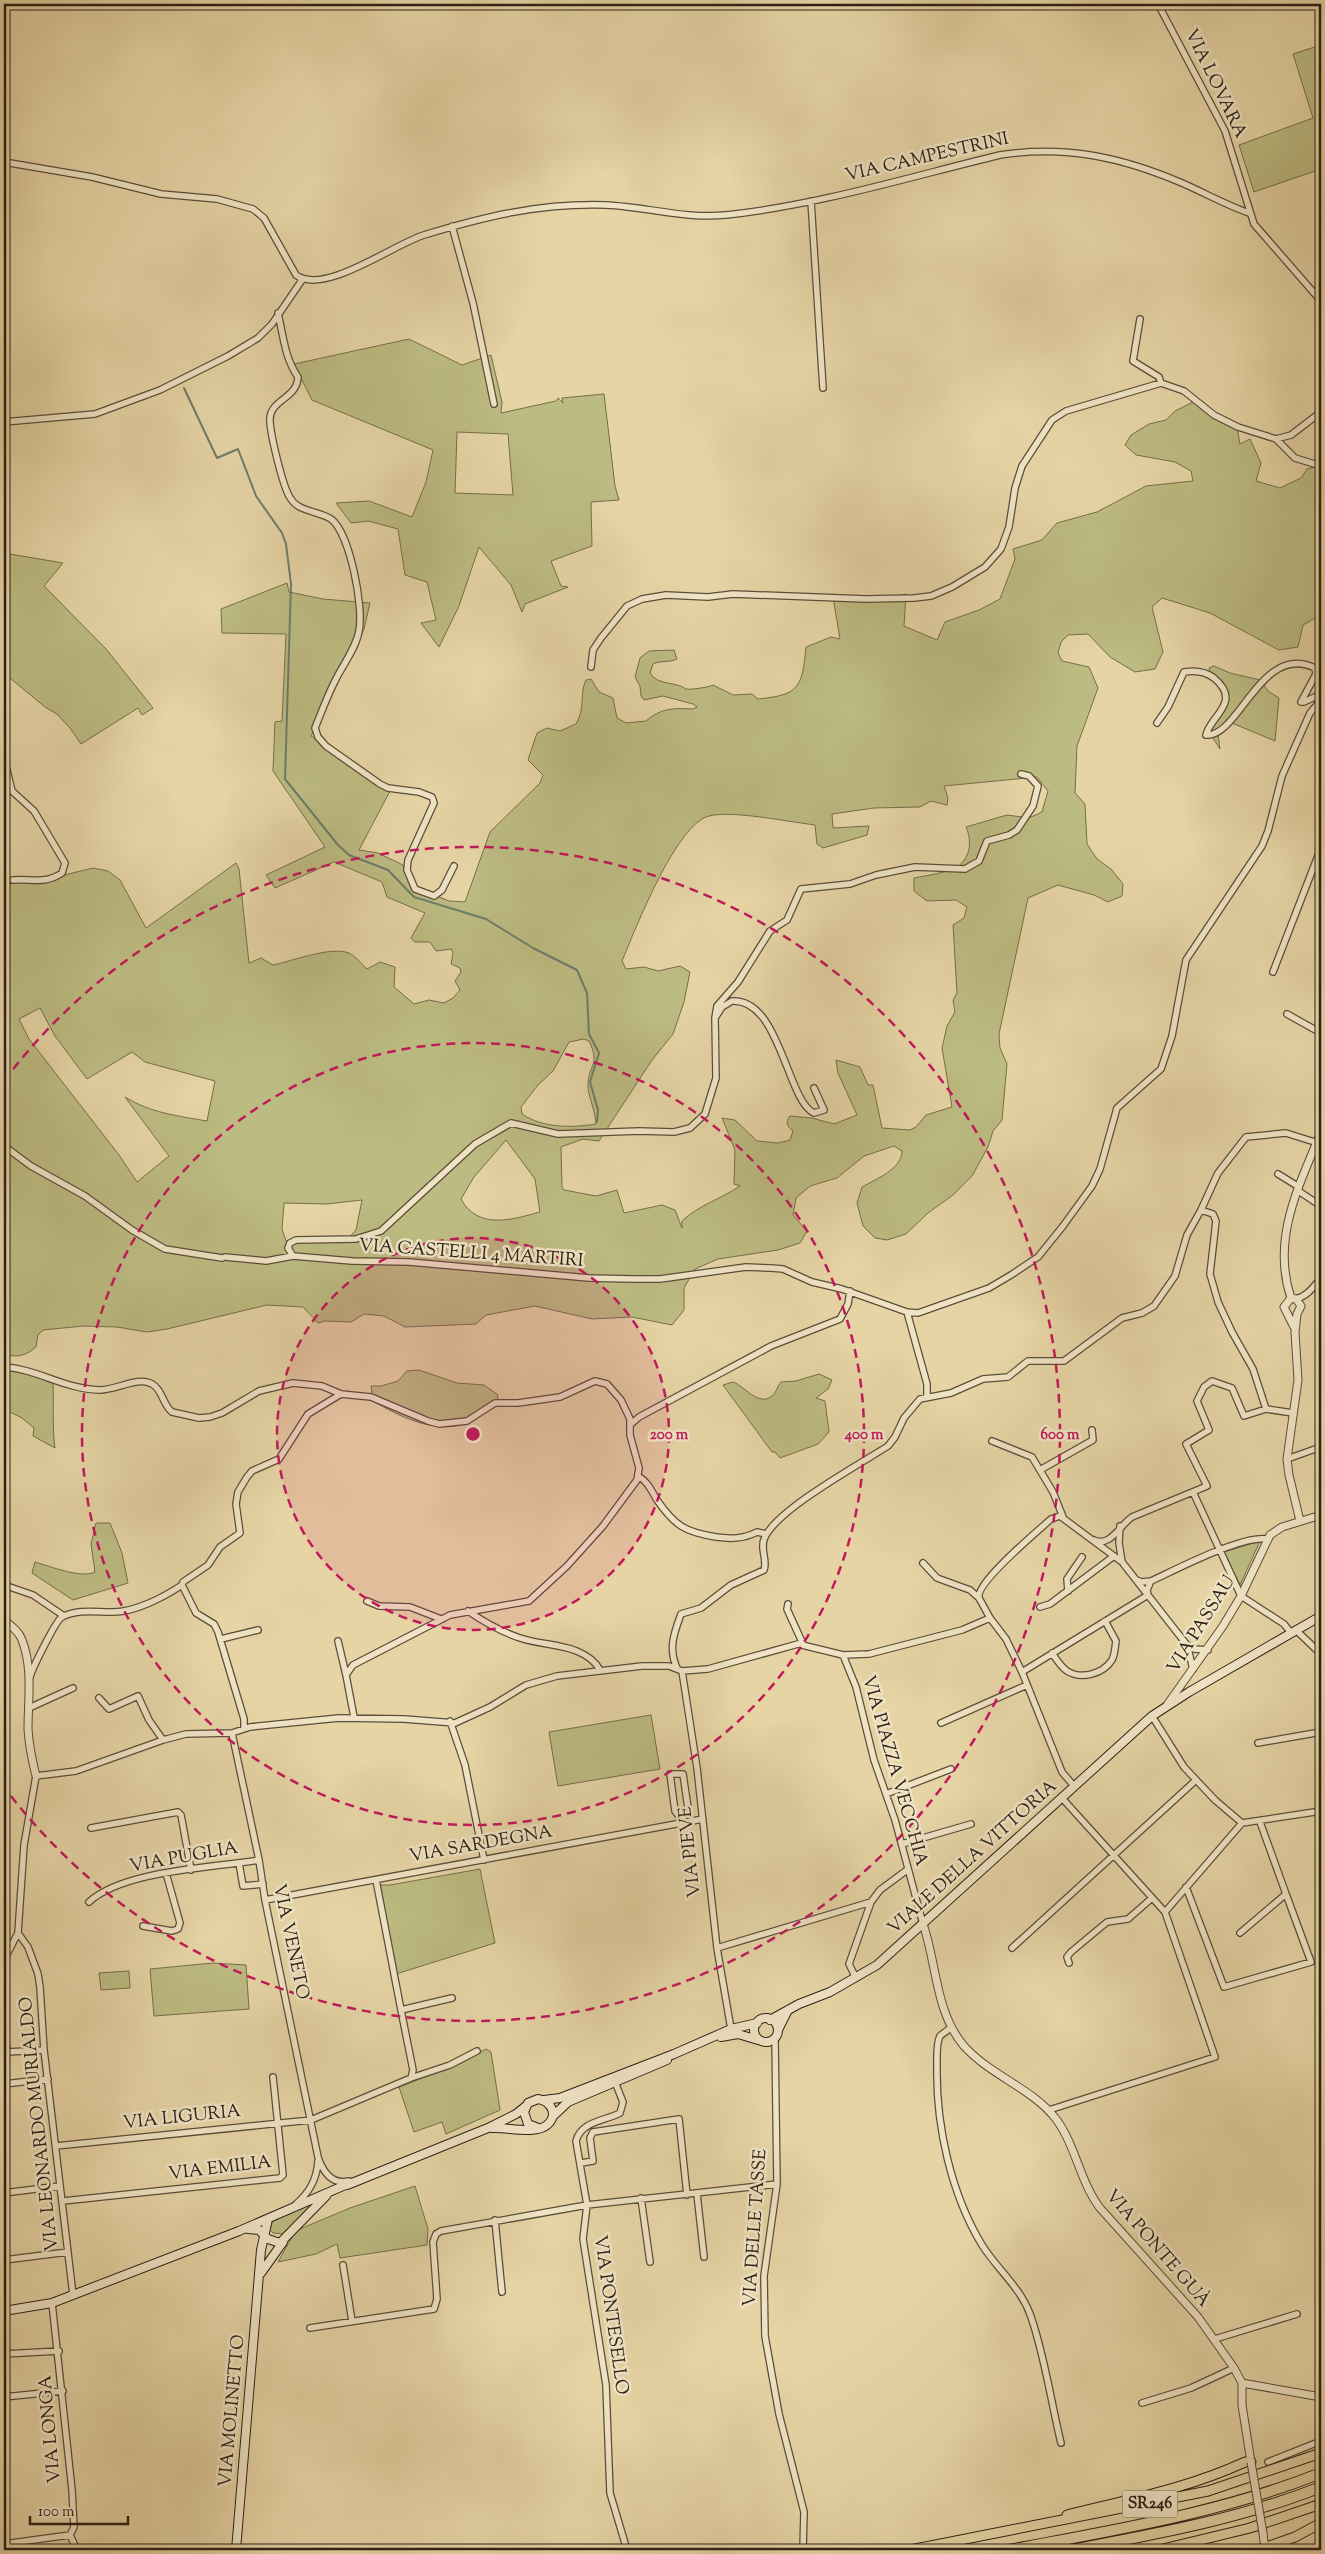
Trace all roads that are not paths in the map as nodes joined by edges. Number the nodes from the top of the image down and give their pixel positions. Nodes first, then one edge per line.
1 (1158, 4) edge
2 (4, 162) edge
3 (811, 201) junction
4 (1249, 212) junction
5 (452, 226) junction
6 (302, 280) junction
7 (1321, 301) edge
8 (278, 313) junction
9 (1140, 319) dead end
10 (1161, 383) junction
11 (823, 388) dead end
12 (494, 404) dead end
13 (1321, 412) edge
14 (4, 422) edge
15 (1276, 439) junction
16 (1321, 466) edge
17 (591, 667) dead end
18 (1321, 694) edge
19 (1321, 700) edge
20 (1156, 723) dead end
21 (4, 758) edge
22 (1020, 774) dead end
23 (1321, 848) edge
24 (454, 866) dead end
25 (13, 880) dead end
26 (1273, 972) dead end
27 (1287, 1014) dead end
28 (715, 1018) junction
29 (1321, 1033) edge
30 (814, 1088) dead end
31 (1321, 1132) edge
32 (1319, 1143) edge
33 (4, 1146) edge
34 (1278, 1174) dead end
35 (1298, 1188) junction
36 (1321, 1206) edge
37 (1201, 1210) junction
38 (293, 1256) junction
39 (1321, 1278) edge
40 (850, 1291) junction
41 (1293, 1299) junction
42 (906, 1312) junction
43 (1287, 1313) junction
44 (1297, 1314) junction
45 (1295, 1332) junction
46 (4, 1367) edge
47 (341, 1394) junction
48 (927, 1397) junction
49 (1266, 1409) junction
50 (1293, 1413) junction
51 (631, 1424) junction
52 (1092, 1430) dead end
53 (992, 1440) dead end
54 (1321, 1447) edge
55 (1288, 1459) junction
56 (1040, 1470) junction
57 (638, 1476) junction
58 (1193, 1492) junction
59 (1321, 1515) edge
60 (1063, 1518) junction
61 (1300, 1521) junction
62 (1120, 1526) junction
63 (766, 1534) junction
64 (1267, 1539) junction
65 (1094, 1540) junction
66 (1220, 1550) junction
67 (1114, 1556) junction
68 (1082, 1557) dead end
69 (1122, 1562) junction
70 (923, 1563) dead end
71 (1137, 1580) junction
72 (1151, 1581) junction
73 (182, 1584) junction
74 (4, 1585) edge
75 (1068, 1591) junction
76 (1148, 1595) junction
77 (1241, 1596) junction
78 (979, 1598) junction
79 (367, 1601) dead end
80 (788, 1604) dead end
81 (1040, 1607) dead end
82 (468, 1611) junction
83 (64, 1616) junction
84 (1321, 1617) edge
85 (990, 1618) junction
86 (441, 1619) junction
87 (4, 1620) edge
88 (1105, 1621) junction
89 (258, 1630) dead end
90 (1295, 1633) junction
91 (221, 1639) junction
92 (338, 1641) dead end
93 (802, 1644) junction
94 (1187, 1645) junction
95 (1208, 1650) junction
96 (1052, 1653) junction
97 (1321, 1654) edge
98 (843, 1655) junction
99 (1194, 1669) junction
100 (600, 1670) junction
101 (679, 1670) junction
102 (1022, 1672) junction
103 (346, 1675) junction
104 (29, 1682) junction
105 (1027, 1685) junction
106 (73, 1688) dead end
107 (98, 1698) dead end
108 (28, 1708) junction
109 (1164, 1709) junction
110 (1152, 1716) junction
111 (354, 1717) junction
112 (450, 1721) junction
113 (941, 1724) dead end
114 (244, 1728) junction
115 (1321, 1732) edge
116 (232, 1733) junction
117 (163, 1740) junction
118 (1258, 1743) dead end
119 (951, 1769) dead end
120 (36, 1776) junction
121 (1196, 1781) junction
122 (1074, 1786) junction
123 (886, 1794) junction
124 (1061, 1797) junction
125 (1321, 1811) edge
126 (703, 1819) junction
127 (682, 1822) junction
128 (1260, 1822) junction
129 (1242, 1823) junction
130 (971, 1824) dead end
131 (91, 1828) dead end
132 (902, 1844) junction
133 (1114, 1857) junction
134 (259, 1860) junction
135 (484, 1860) junction
136 (239, 1863) junction
137 (191, 1870) junction
138 (906, 1870) junction
139 (166, 1873) junction
140 (376, 1880) junction
141 (263, 1884) junction
142 (1186, 1887) junction
143 (1286, 1894) junction
144 (1152, 1898) junction
145 (265, 1900) junction
146 (90, 1902) dead end
147 (871, 1902) junction
148 (1165, 1912) junction
149 (922, 1924) junction
150 (144, 1926) dead end
151 (1240, 1932) dead end
152 (18, 1933) junction
153 (717, 1948) junction
154 (1012, 1948) dead end
155 (4, 1960) edge
156 (1069, 1963) dead end
157 (856, 1978) junction
158 (452, 1998) dead end
159 (401, 2010) junction
160 (788, 2010) junction
161 (770, 2020) junction
162 (756, 2023) junction
163 (951, 2027) junction
164 (4, 2028) edge
165 (731, 2029) junction
166 (778, 2030) junction
167 (712, 2038) junction
168 (758, 2040) junction
169 (772, 2040) junction
170 (44, 2050) junction
171 (477, 2051) dead end
172 (674, 2054) junction
173 (273, 2077) dead end
174 (411, 2078) junction
175 (48, 2079) junction
176 (615, 2082) junction
177 (4, 2084) edge
178 (544, 2100) junction
179 (526, 2106) junction
180 (1049, 2110) junction
181 (553, 2116) junction
182 (311, 2120) junction
183 (277, 2123) junction
184 (488, 2128) junction
185 (538, 2128) junction
186 (56, 2146) junction
187 (318, 2157) junction
188 (581, 2163) junction
189 (353, 2181) junction
190 (777, 2184) junction
191 (60, 2186) junction
192 (4, 2193) edge
193 (697, 2194) junction
194 (687, 2195) junction
195 (641, 2198) junction
196 (63, 2202) junction
197 (587, 2205) junction
198 (293, 2206) junction
199 (268, 2219) junction
200 (495, 2220) junction
201 (239, 2231) junction
202 (264, 2235) junction
203 (287, 2238) junction
204 (68, 2252) junction
205 (704, 2257) dead end
206 (4, 2260) edge
207 (650, 2262) dead end
208 (343, 2265) dead end
209 (260, 2275) junction
210 (502, 2292) dead end
211 (73, 2295) junction
212 (52, 2303) junction
213 (4, 2311) edge
214 (1297, 2314) dead end
215 (352, 2321) junction
216 (310, 2328) dead end
217 (1215, 2339) junction
218 (59, 2351) junction
219 (4, 2354) edge
220 (1234, 2368) junction
221 (1242, 2383) junction
222 (63, 2391) junction
223 (4, 2397) edge
224 (1321, 2397) edge
225 (1142, 2403) dead end
226 (1321, 2441) edge
227 (1061, 2443) dead end
228 (1321, 2453) edge
229 (1251, 2462) junction
230 (1268, 2462) dead end
231 (1321, 2473) edge
232 (1321, 2487) edge
233 (1321, 2504) edge
234 (1321, 2523) edge
235 (70, 2536) junction
236 (974, 2537) junction
237 (4, 2544) edge
238 (77, 2550) edge
239 (236, 2550) edge
240 (627, 2550) edge
241 (803, 2550) edge
242 (910, 2550) edge
243 (1009, 2550) edge
244 (1071, 2550) edge
245 (1159, 2550) edge
246 (1263, 2550) edge

1 - 4 street, VIA LOVARA
2 - 6 street
3 - 4 street, VIA CAMPESTRINI
3 - 5 street, VIA CAMPESTRINI
3 - 11 street
4 - 7 street, VIA LOVARA
5 - 6 street, VIA CAMPESTRINI
5 - 12 street
6 - 8 street
8 - 14 street
8 - 24 street
9 - 10 street
10 - 15 street
10 - 17 street
13 - 15 street
15 - 16 street
18 - 20 street
19 - 42 street
21 - 25 street
22 - 28 street
23 - 26 street
27 - 29 street
28 - 30 street
28 - 38 street, VIA CASTELLI 4 MARTIRI
31 - 32 street
32 - 35 street
32 - 37 street
33 - 38 street
34 - 35 street
35 - 36 street
35 - 41 street
37 - 48 street
37 - 49 street
38 - 40 street, VIA CASTELLI 4 MARTIRI
39 - 41 street
40 - 42 street, VIA CASTELLI 4 MARTIRI
40 - 51 street
41 - 43 street
41 - 44 street
42 - 48 street
43 - 44 street
43 - 45 street
44 - 45 street
45 - 50 street
46 - 47 street
47 - 51 street
47 - 73 street
48 - 63 street
49 - 50 street
49 - 58 street
50 - 55 street
51 - 57 street
52 - 56 street
53 - 56 street
54 - 55 street
55 - 61 street
56 - 60 street
57 - 63 street
57 - 82 street
58 - 62 street
58 - 66 street
59 - 61 street
60 - 65 street
60 - 78 street
61 - 64 street
62 - 65 street
62 - 69 street
63 - 101 street, VIA PIEVE
64 - 66 street
64 - 77 street, VIA PASSAU
65 - 67 street
66 - 72 street
66 - 77 street
67 - 69 street
67 - 75 street
68 - 75 street
69 - 71 street
70 - 78 street
71 - 72 street
71 - 76 street
72 - 76 street
73 - 83 street
73 - 91 street
74 - 83 street
75 - 81 street
76 - 88 street
76 - 94 street
77 - 90 street
77 - 95 street, VIA PASSAU
78 - 85 street
79 - 86 street
80 - 93 street
82 - 86 street
82 - 100 street
83 - 104 street
84 - 90 main road, VIALE DELLA VITTORIA
85 - 98 street
85 - 102 street
86 - 103 street
87 - 104 street
88 - 96 street
88 - 96 street
89 - 91 street
90 - 97 street
90 - 109 main road, VIALE DELLA VITTORIA
91 - 114 street
92 - 103 street
93 - 98 street
93 - 101 street
94 - 95 street
94 - 99 street
95 - 99 street, VIA PASSAU
96 - 102 street
98 - 123 street, VIA PIAZZA VECCHIA
99 - 109 street, VIA PASSAU
100 - 101 street
100 - 112 street
101 - 126 street, VIA PIEVE
102 - 105 street
103 - 111 street
104 - 108 street
105 - 113 street
105 - 122 street
106 - 108 street
107 - 117 street
108 - 120 street
109 - 110 main road, VIALE DELLA VITTORIA
110 - 121 street
110 - 122 main road, VIALE DELLA VITTORIA
111 - 112 street
111 - 114 street
112 - 135 street
114 - 116 street
115 - 118 street
116 - 117 street
116 - 134 street, VIA VENETO
117 - 120 street
119 - 123 street
120 - 152 street
121 - 129 street
121 - 133 street
122 - 124 main road, VIALE DELLA VITTORIA
123 - 132 street, VIA PIAZZA VECCHIA
124 - 133 street
124 - 149 main road, VIALE DELLA VITTORIA
125 - 128 street
126 - 127 street, VIA SARDEGNA
126 - 153 street, VIA PIEVE
127 - 127 street
127 - 135 street, VIA SARDEGNA
128 - 129 street
128 - 143 street
129 - 142 street
130 - 132 street
131 - 137 street
132 - 138 street, VIA PIAZZA VECCHIA
133 - 144 street
133 - 154 street
134 - 136 street, VIA PUGLIA
134 - 141 street, VIA VENETO
135 - 140 street, VIA SARDEGNA
136 - 137 street, VIA PUGLIA
136 - 141 street
137 - 139 street, VIA PUGLIA
138 - 147 street
138 - 149 street, VIA PIAZZA VECCHIA
139 - 146 street, VIA PUGLIA
139 - 150 street
140 - 145 street, VIA SARDEGNA
140 - 159 street
141 - 145 street, VIA VENETO
142 - 143 street
142 - 148 street
143 - 151 street
144 - 148 street
144 - 156 street
145 - 182 street, VIA VENETO
147 - 153 street
147 - 157 street
148 - 180 street
149 - 157 main road, VIALE DELLA VITTORIA
149 - 163 street, VIA PONTE GUÀ
152 - 155 street
152 - 170 street, VIA LEONARDO MURIALDO
153 - 165 street, VIA PIEVE
157 - 160 main road, VIALE DELLA VITTORIA
158 - 159 street
159 - 174 street
160 - 161 main road, VIALE DELLA VITTORIA
160 - 166 main road
161 - 162 main road, VIALE DELLA VITTORIA
161 - 166 main road
162 - 165 main road, VIALE DELLA VITTORIA
162 - 168 main road
163 - 180 street, VIA PONTE GUÀ
163 - 227 street
164 - 170 street
165 - 167 main road, VIALE DELLA VITTORIA
166 - 169 main road
167 - 168 main road
167 - 172 main road
168 - 169 main road
169 - 190 street, VIA DELLE TASSE
170 - 175 street, VIA LEONARDO MURIALDO
171 - 174 street, VIA LIGURIA
172 - 176 main road
172 - 178 main road
173 - 183 street, VIA EMILIA
174 - 182 street, VIA LIGURIA
175 - 177 street
175 - 186 street, VIA LEONARDO MURIALDO
176 - 181 main road
176 - 188 street, VIA PONTESELLO
178 - 179 main road
178 - 181 main road
179 - 184 main road
179 - 185 main road
180 - 217 street, VIA PONTE GUÀ
181 - 185 main road
182 - 183 street, VIA LIGURIA
182 - 187 street, VIA VENETO
183 - 186 street, VIA LIGURIA
183 - 196 street, VIA EMILIA
184 - 185 main road
184 - 189 main road
186 - 191 street, VIA LEONARDO MURIALDO
187 - 189 street, VIA VENETO
187 - 198 street, VIA VENETO
188 - 194 street
188 - 197 street, VIA PONTESELLO
189 - 198 main road
189 - 203 main road, VIA MOLINETTO
190 - 193 street
190 - 241 street, VIA DELLE TASSE
191 - 192 street
191 - 196 street, VIA LEONARDO MURIALDO
193 - 194 street
193 - 205 street
194 - 195 street
195 - 197 street
195 - 207 street
196 - 204 street, VIA LEONARDO MURIALDO
197 - 200 street
197 - 240 street, VIA PONTESELLO
198 - 199 main road
199 - 201 main road
199 - 202 main road, VIA MOLINETTO
200 - 210 street
200 - 215 street
201 - 202 main road
201 - 211 main road
202 - 203 main road
202 - 209 main road, VIA MOLINETTO
203 - 209 main road, VIA MOLINETTO
204 - 206 street
204 - 211 street, VIA LEONARDO MURIALDO
208 - 215 street
209 - 239 main road, VIA MOLINETTO
211 - 212 main road
212 - 213 main road
212 - 218 street, VIA LONGA
214 - 217 street
215 - 216 street
217 - 220 street, VIA PONTE GUÀ
218 - 219 street
218 - 222 street, VIA LONGA
220 - 221 street, VIA PONTE GUÀ
220 - 225 street
221 - 224 street
221 - 229 street, VIA PONTE GUÀ
222 - 223 street
222 - 235 street, VIA LONGA
226 - 230 street
228 - 236 highway, SR246
229 - 236 highway
229 - 246 street, VIA PONTE GUÀ, bridge
231 - 243 highway
232 - 244 highway
233 - 245 highway
234 - 246 highway
235 - 237 street
235 - 238 street
236 - 242 highway, SR246

